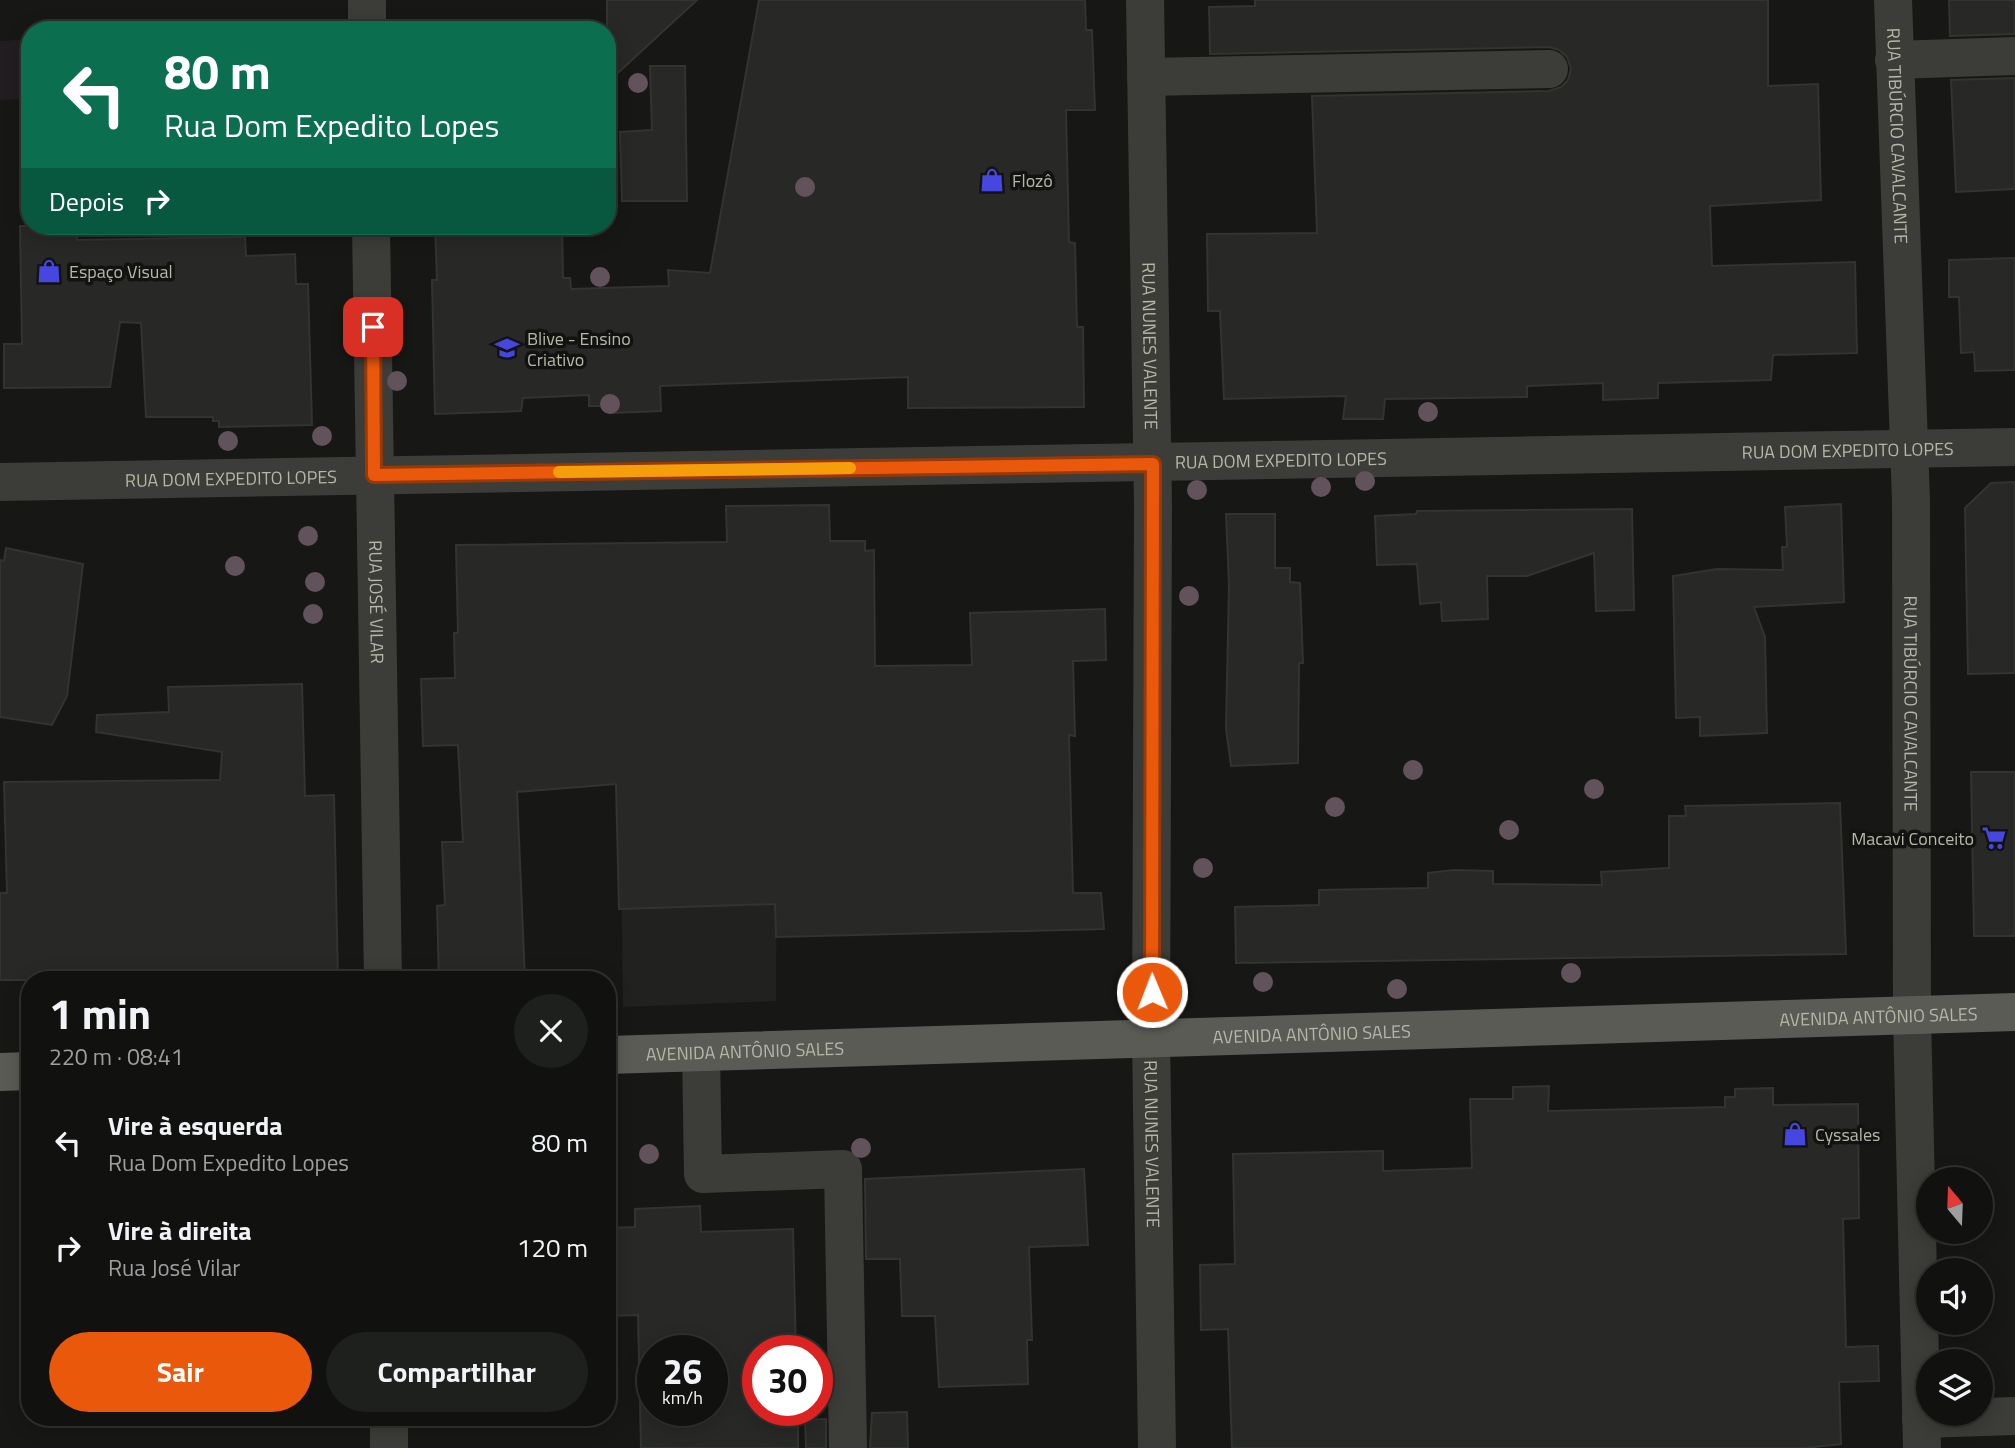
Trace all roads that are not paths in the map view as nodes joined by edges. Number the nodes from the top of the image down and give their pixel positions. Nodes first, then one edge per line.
1 (367, 0) edge
2 (1145, 0) edge
3 (1893, 0) edge
4 (367, 21) edge
5 (2015, 56) edge
6 (1894, 60) junction
7 (1549, 69) dead end
8 (1146, 77) junction
9 (371, 235) edge
10 (2015, 447) edge
11 (1909, 450) junction
12 (1153, 464) junction
13 (374, 475) junction
14 (0, 482) edge
15 (383, 971) edge
16 (2015, 1012) edge
17 (1912, 1016) junction
18 (1151, 1037) junction
19 (701, 1052) junction
20 (616, 1055) edge
21 (21, 1071) edge
22 (0, 1072) edge
23 (2015, 1416) edge
24 (389, 1426) edge
25 (1921, 1434) edge
26 (389, 1448) edge
27 (848, 1448) edge
28 (1157, 1448) edge

1 - 4 street
2 - 8 street, RUA NUNES VALENTE
3 - 6 street, RUA TIBÚRCIO CAVALCANTE
5 - 6 street
6 - 11 street, RUA TIBÚRCIO CAVALCANTE
7 - 8 street
8 - 12 street, RUA NUNES VALENTE
9 - 13 street, RUA JOSÉ VILAR
10 - 11 street, RUA DOM EXPEDITO LOPES
11 - 12 street, RUA DOM EXPEDITO LOPES
11 - 17 street, RUA TIBÚRCIO CAVALCANTE
12 - 13 street, RUA DOM EXPEDITO LOPES
12 - 18 street, RUA NUNES VALENTE
13 - 14 street, RUA DOM EXPEDITO LOPES
13 - 15 street, RUA JOSÉ VILAR
16 - 17 main road, AVENIDA ANTÔNIO SALES
17 - 18 main road, AVENIDA ANTÔNIO SALES
17 - 25 street, RUA TIBÚRCIO CAVALCANTE
18 - 19 main road, AVENIDA ANTÔNIO SALES
18 - 28 street, RUA NUNES VALENTE
19 - 20 main road, AVENIDA ANTÔNIO SALES
19 - 27 street
21 - 22 main road
23 - 25 street
24 - 26 street

